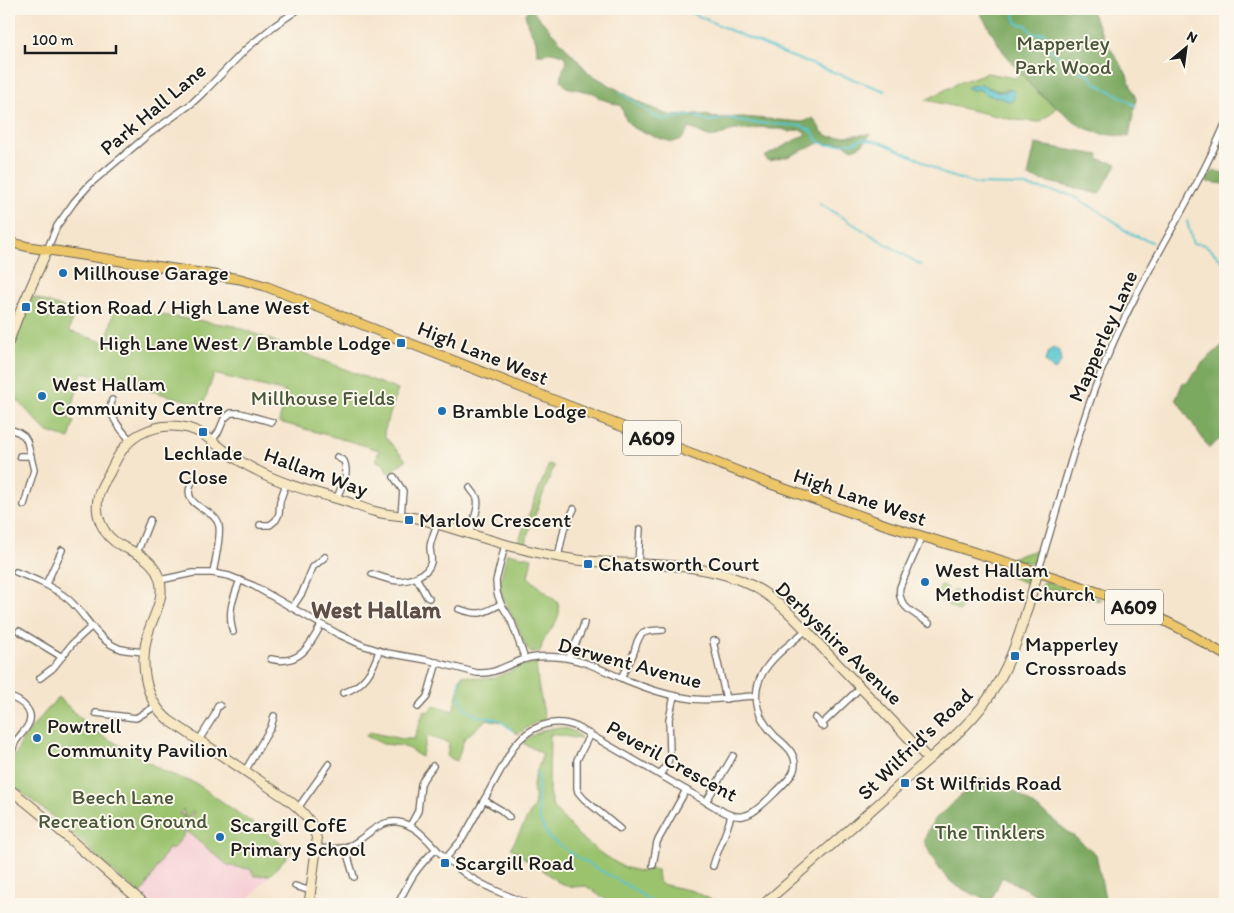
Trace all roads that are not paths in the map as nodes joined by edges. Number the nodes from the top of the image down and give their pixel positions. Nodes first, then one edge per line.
1 (299, 9) edge
2 (1225, 124) edge
3 (9, 242) edge
4 (47, 250) junction
5 (9, 337) edge
6 (109, 404) dead end
7 (272, 422) dead end
8 (9, 429) edge
9 (131, 441) junction
10 (212, 441) junction
11 (20, 456) dead end
12 (31, 456) junction
13 (342, 457) dead end
14 (394, 477) dead end
15 (192, 480) dead end
16 (286, 484) junction
17 (470, 488) dead end
18 (337, 498) junction
19 (24, 506) dead end
20 (574, 508) dead end
21 (401, 515) junction
22 (150, 520) dead end
23 (437, 524) junction
24 (260, 525) dead end
25 (640, 529) dead end
26 (469, 534) junction
27 (922, 537) junction
28 (505, 545) junction
29 (62, 550) dead end
30 (137, 553) junction
31 (320, 557) dead end
32 (558, 557) junction
33 (638, 564) junction
34 (16, 572) dead end
35 (1038, 572) junction
36 (213, 573) junction
37 (372, 574) dead end
38 (416, 577) junction
39 (160, 580) junction
40 (240, 580) junction
41 (46, 584) junction
42 (429, 598) dead end
43 (500, 604) junction
44 (916, 606) dead end
45 (292, 608) junction
46 (459, 609) dead end
47 (912, 612) junction
48 (584, 623) dead end
49 (929, 623) dead end
50 (322, 625) junction
51 (92, 626) junction
52 (230, 628) dead end
53 (19, 630) dead end
54 (663, 630) dead end
55 (806, 630) junction
56 (716, 641) dead end
57 (379, 651) junction
58 (145, 652) junction
59 (1225, 655) edge
60 (62, 657) junction
61 (570, 658) junction
62 (525, 659) junction
63 (274, 661) dead end
64 (437, 662) junction
65 (40, 678) dead end
66 (621, 678) junction
67 (861, 687) junction
68 (349, 693) dead end
69 (674, 696) junction
70 (756, 696) junction
71 (9, 697) edge
72 (726, 699) junction
73 (423, 705) dead end
74 (156, 706) junction
75 (220, 706) dead end
76 (96, 713) dead end
77 (274, 716) dead end
78 (815, 718) dead end
79 (590, 734) junction
80 (199, 740) junction
81 (733, 756) dead end
82 (9, 759) edge
83 (928, 759) junction
84 (329, 764) dead end
85 (433, 766) dead end
86 (245, 771) junction
87 (660, 776) junction
88 (9, 789) edge
89 (686, 790) junction
90 (484, 800) junction
91 (706, 802) junction
92 (298, 808) junction
93 (731, 815) junction
94 (506, 825) dead end
95 (410, 826) junction
96 (620, 829) dead end
97 (345, 847) junction
98 (317, 848) junction
99 (436, 849) junction
100 (446, 858) junction
101 (653, 865) dead end
102 (713, 866) dead end
103 (354, 877) dead end
104 (295, 886) dead end
105 (311, 891) junction
106 (145, 904) edge
107 (309, 904) edge
108 (398, 904) edge
109 (529, 904) edge
110 (764, 904) edge

1 - 4 street, Park Hall Lane
2 - 35 street, Mapperley Lane
3 - 4 main road, A609
4 - 5 street
4 - 27 main road, High Lane West / A609
6 - 9 street
7 - 10 street
8 - 12 street
9 - 10 street, Hallam Way
9 - 30 street, Hallam Way
10 - 16 street, Hallam Way
11 - 12 street
12 - 19 street
13 - 18 street
14 - 21 street, Hallam Way
15 - 36 street
16 - 18 street, Hallam Way
16 - 24 street
17 - 26 street
18 - 21 street, Hallam Way
20 - 32 street
21 - 23 street, Hallam Way
22 - 30 street
23 - 26 street, Hallam Way
23 - 38 street
25 - 33 street
26 - 28 street, Hallam Way
27 - 35 main road, High Lane West / A609
27 - 47 street
28 - 32 street, Derbyshire Avenue
28 - 43 street
29 - 41 street
30 - 39 street, Hallam Way
31 - 45 street
32 - 33 street, Derbyshire Avenue
33 - 55 street, Derbyshire Avenue
34 - 41 street
35 - 59 main road, A609
35 - 83 street, St Wilfrid's Road
36 - 39 street, Derwent Avenue
36 - 40 street, Derwent Avenue
37 - 38 street
38 - 42 street
39 - 58 street
40 - 45 street, Derwent Avenue
40 - 52 street
41 - 51 street
43 - 46 street
43 - 62 street
44 - 47 street
45 - 50 street, Derwent Avenue
47 - 49 street
48 - 61 street
50 - 57 street, Derwent Avenue
50 - 63 street
51 - 58 street
51 - 60 street
53 - 60 street
54 - 66 street
55 - 67 street, Derbyshire Avenue
55 - 70 street
56 - 72 street
57 - 64 street, Derwent Avenue
57 - 68 street
58 - 74 street
60 - 65 street
61 - 62 street, Derwent Avenue
61 - 66 street, Derwent Avenue
62 - 64 street, Derwent Avenue
64 - 73 street
66 - 69 street, Derwent Avenue
67 - 78 street
67 - 83 street, Derbyshire Avenue
69 - 72 street, Derwent Avenue
69 - 87 street
70 - 72 street, Derwent Avenue
70 - 93 street, Peveril Crescent
71 - 82 street
74 - 76 street
74 - 80 street
75 - 80 street
77 - 86 street
79 - 87 street, Peveril Crescent
79 - 90 street, Peveril Crescent
79 - 96 street
80 - 86 street
81 - 91 street
83 - 110 street, St Wilfrid's Road
84 - 92 street
85 - 95 street
86 - 92 street
87 - 89 street, Peveril Crescent
88 - 106 street
89 - 91 street, Peveril Crescent
89 - 101 street
90 - 94 street
90 - 100 street, Peveril Crescent
91 - 93 street, Peveril Crescent
92 - 98 street
93 - 102 street
95 - 97 street
95 - 99 street
97 - 98 street
97 - 103 street
98 - 105 street
99 - 100 street
99 - 108 street
100 - 109 street
104 - 105 street
105 - 107 street

